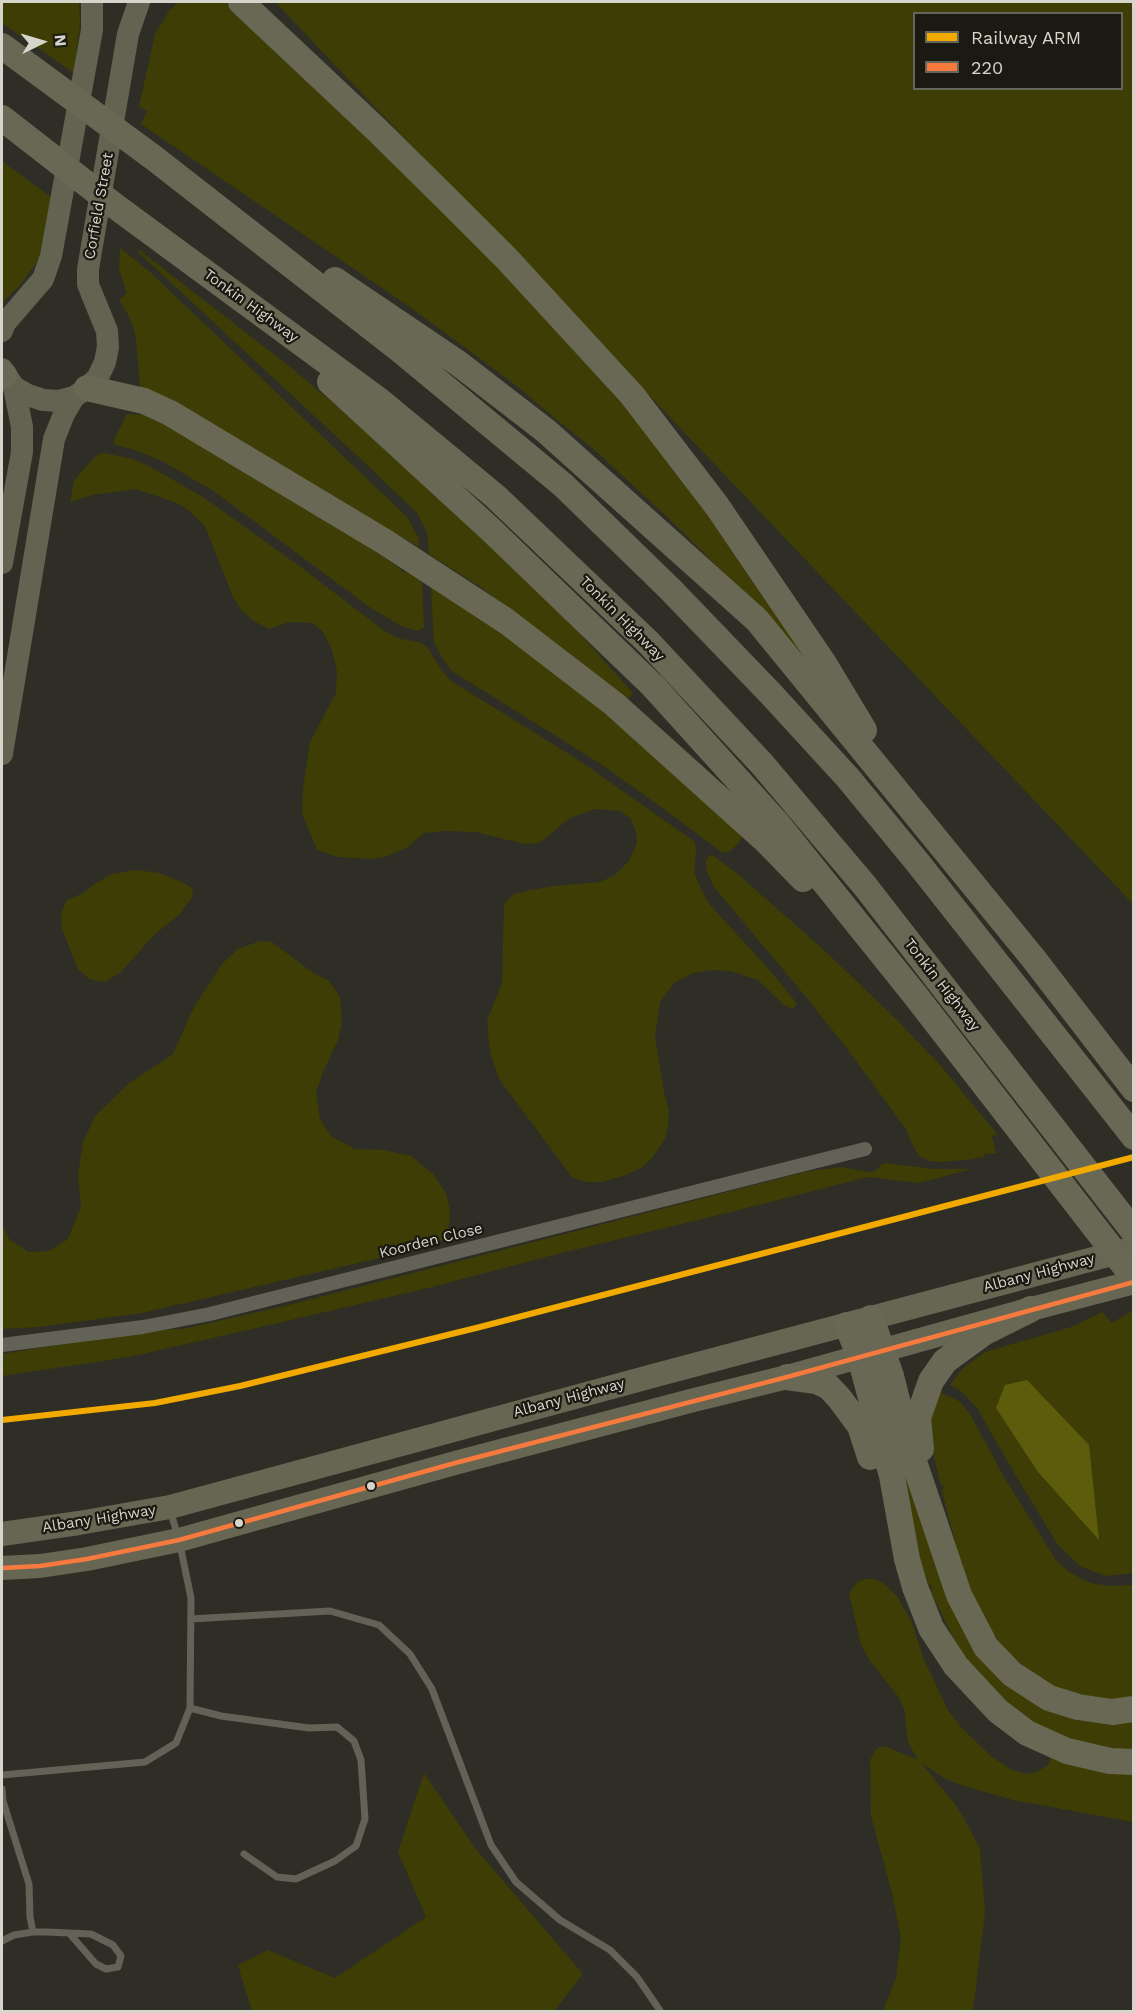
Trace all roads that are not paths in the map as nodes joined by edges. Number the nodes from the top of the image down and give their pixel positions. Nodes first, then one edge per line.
1 (92, 2) edge
2 (139, 2) edge
3 (241, 2) edge
4 (2, 46) edge
5 (2, 118) edge
6 (188, 186) junction
7 (232, 292) junction
8 (2, 331) edge
9 (5, 376) edge
10 (81, 392) junction
11 (2, 563) edge
12 (2, 754) edge
13 (908, 805) junction
14 (915, 995) junction
15 (1134, 1089) edge
16 (1134, 1137) edge
17 (865, 1149) dead end
18 (1134, 1232) edge
19 (1134, 1248) edge
20 (1134, 1280) edge
21 (1031, 1309) junction
22 (871, 1318) junction
23 (847, 1325) junction
24 (2, 1345) edge
25 (871, 1354) junction
26 (787, 1377) junction
27 (924, 1491) junction
28 (170, 1507) junction
29 (2, 1534) edge
30 (179, 1540) junction
31 (907, 1559) junction
32 (2, 1568) edge
33 (191, 1619) junction
34 (190, 1708) junction
35 (1134, 1709) edge
36 (1134, 1762) edge
37 (2, 1775) edge
38 (2, 1789) edge
39 (244, 1854) dead end
40 (33, 1932) junction
41 (69, 1933) junction
42 (2, 1941) edge
43 (661, 2012) edge

1 - 8 main road
2 - 10 main road, Corfield Street
3 - 13 highway
4 - 6 highway
5 - 7 highway, Tonkin Highway
6 - 13 highway
6 - 16 highway
7 - 14 highway
7 - 18 highway, Tonkin Highway
9 - 10 main road
9 - 11 main road
10 - 12 main road, Corfield Street
10 - 14 highway
13 - 15 highway
14 - 20 highway
17 - 24 street, Koorden Close
19 - 22 highway, Albany Highway
20 - 21 highway
21 - 25 highway
21 - 27 highway
22 - 23 highway, Albany Highway
22 - 25 highway
23 - 25 highway
23 - 28 highway, Albany Highway
25 - 26 highway
25 - 27 highway
25 - 31 highway
26 - 30 highway
26 - 31 highway
27 - 35 highway
28 - 29 highway, Albany Highway
28 - 30 lane
30 - 32 highway
30 - 33 lane
31 - 36 highway
33 - 34 lane
33 - 43 lane
34 - 37 lane
34 - 39 lane
38 - 40 lane
40 - 41 lane
40 - 42 lane
41 - 41 lane

